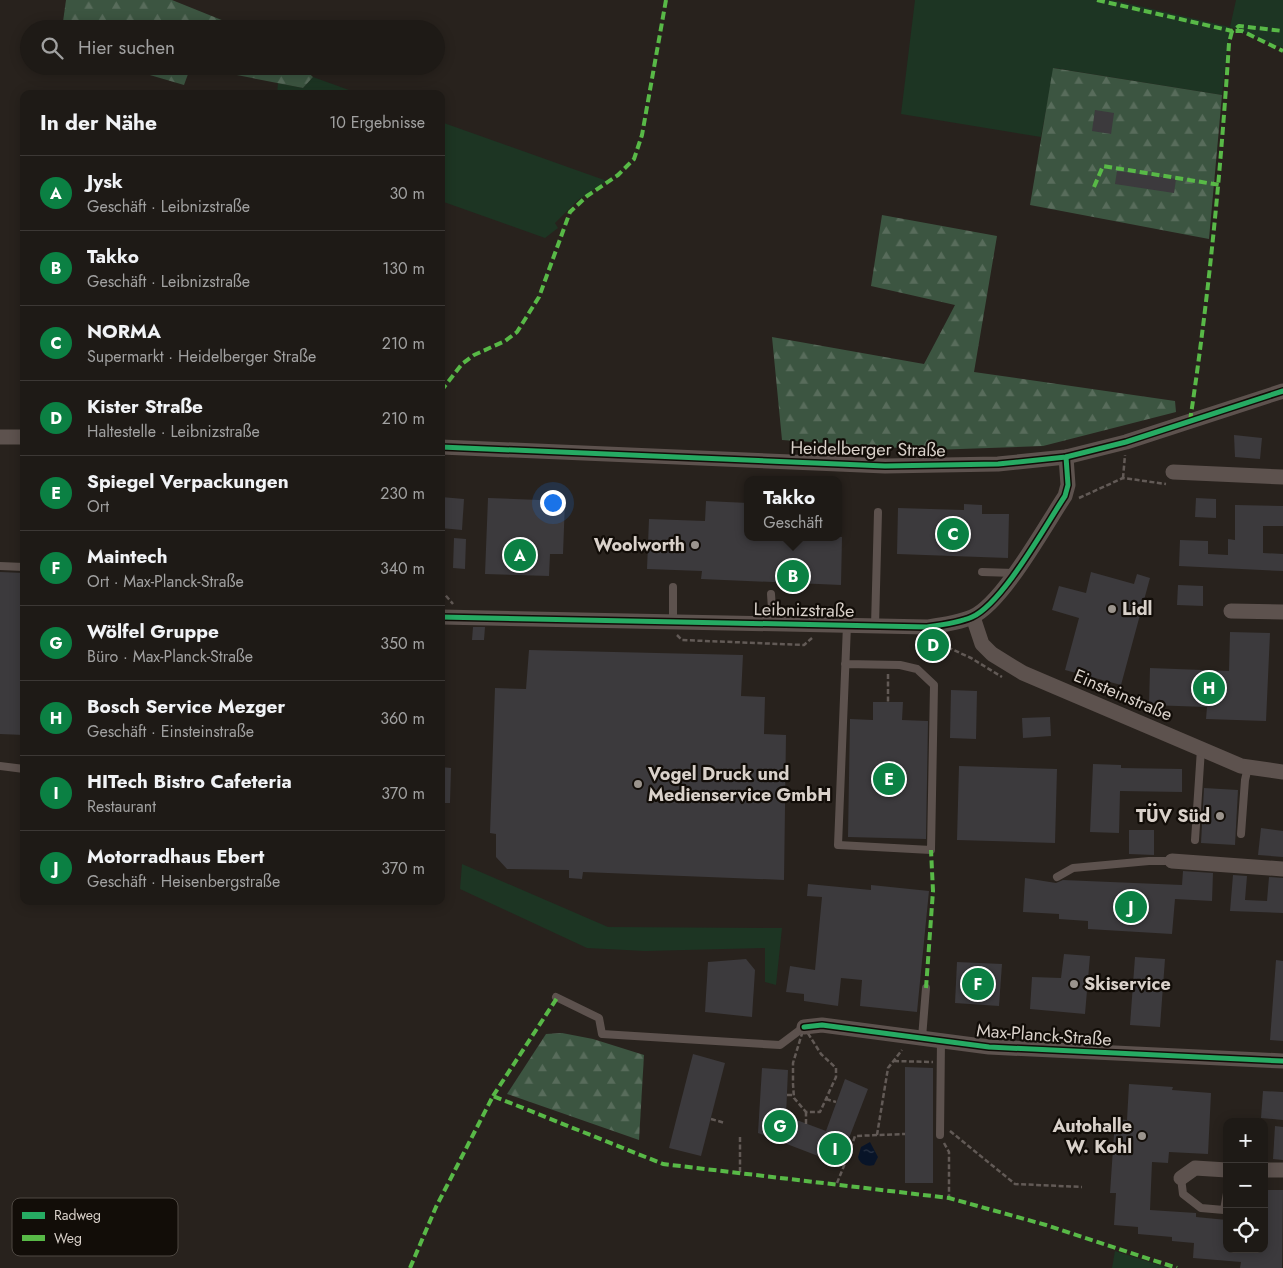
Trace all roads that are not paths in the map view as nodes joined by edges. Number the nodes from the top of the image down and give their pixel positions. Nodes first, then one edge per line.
1 (1283, 391) edge
2 (0, 437) edge
3 (20, 437) edge
4 (445, 447) edge
5 (1066, 457) junction
6 (1173, 472) road end
7 (1283, 478) edge
8 (878, 512) dead end
9 (0, 566) edge
10 (20, 567) edge
11 (982, 572) dead end
12 (1014, 573) junction
13 (673, 587) dead end
14 (771, 594) dead end
15 (1230, 611) dead end
16 (1283, 612) edge
17 (445, 617) edge
18 (973, 617) junction
19 (673, 622) junction
20 (773, 623) junction
21 (847, 625) junction
22 (875, 626) junction
23 (845, 664) junction
24 (1201, 749) junction
25 (0, 766) edge
26 (1248, 767) junction
27 (20, 768) edge
28 (1283, 772) edge
29 (1241, 834) dead end
30 (1195, 840) dead end
31 (1172, 861) joint
32 (1283, 869) edge
33 (1057, 877) dead end
34 (926, 988) dead end
35 (556, 997) dead end
36 (804, 1027) joint
37 (922, 1038) junction
38 (941, 1040) junction
39 (1283, 1061) edge
40 (940, 1135) road end
41 (1223, 1170) edge
42 (1268, 1170) edge
43 (1283, 1170) edge
44 (1181, 1178) joint
45 (1224, 1208) edge

1 - 5 street, Heidelberger Straße
2 - 3 street
4 - 5 street, Heidelberger Straße
5 - 12 street, Leibnizstraße
6 - 7 street
8 - 22 lane
9 - 10 lane
11 - 12 lane
12 - 18 street, Leibnizstraße
13 - 19 lane
14 - 20 lane
15 - 16 street
17 - 19 street, Leibnizstraße
18 - 22 street, Leibnizstraße
18 - 24 street, Einsteinstraße
19 - 20 street, Leibnizstraße
20 - 21 street, Leibnizstraße
21 - 22 street, Leibnizstraße
21 - 23 lane
23 - 23 lane
24 - 26 street, Einsteinstraße
24 - 30 lane
25 - 27 lane
26 - 28 street, Einsteinstraße
26 - 29 lane
31 - 32 street
31 - 33 lane
34 - 37 lane
35 - 36 lane
36 - 37 street, Max-Planck-Straße
37 - 38 street, Max-Planck-Straße
38 - 39 street, Max-Planck-Straße
38 - 40 lane
41 - 44 street
42 - 43 street
44 - 45 lane

